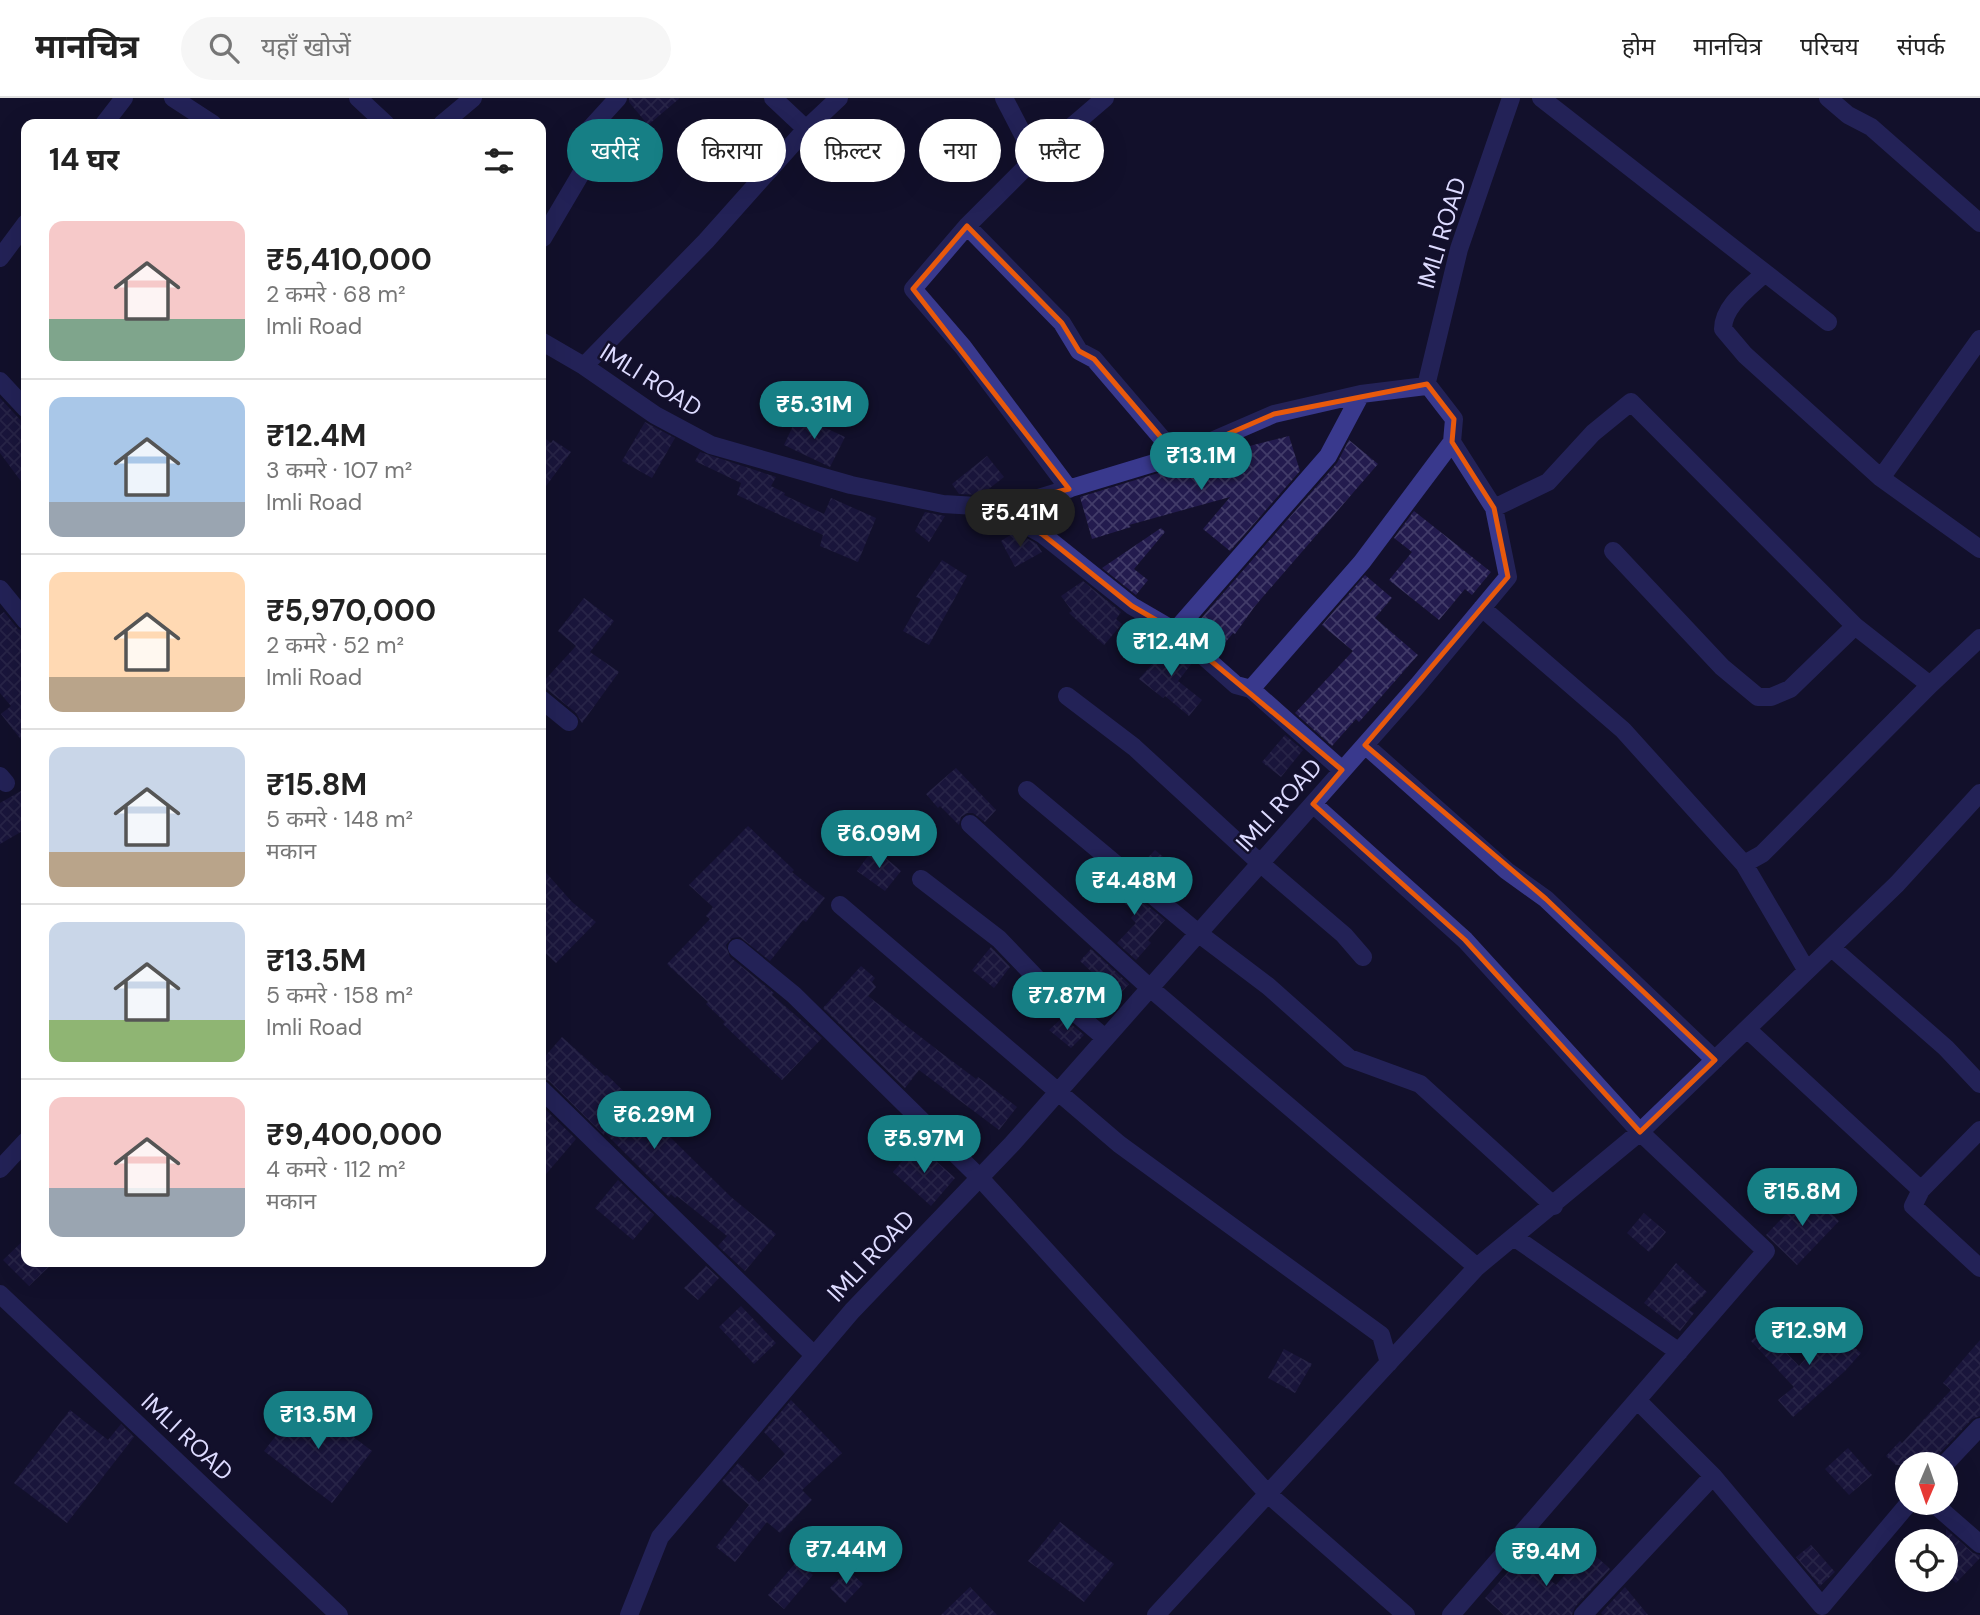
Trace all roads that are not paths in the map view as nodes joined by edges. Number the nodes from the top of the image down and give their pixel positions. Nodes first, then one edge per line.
1 (124, 98) edge
2 (173, 98) edge
3 (358, 98) edge
4 (473, 98) edge
5 (618, 98) edge
6 (774, 98) edge
7 (839, 98) edge
8 (1004, 98) edge
9 (1105, 98) edge
10 (1511, 98) edge
11 (1541, 98) edge
12 (1828, 98) edge
13 (108, 119) edge
14 (205, 119) edge
15 (381, 119) edge
16 (448, 119) edge
17 (817, 119) edge
18 (1015, 119) edge
19 (1080, 119) edge
20 (800, 123) edge
21 (800, 136) edge
22 (1015, 178) edge
23 (1980, 223) edge
24 (967, 226) junction
25 (21, 232) edge
26 (546, 233) edge
27 (0, 258) edge
28 (1765, 273) junction
29 (1828, 322) dead end
30 (1980, 339) edge
31 (546, 344) edge
32 (584, 366) junction
33 (0, 381) edge
34 (1427, 384) junction
35 (1361, 394) junction
36 (21, 404) edge
37 (1452, 442) junction
38 (1177, 456) junction
39 (1881, 478) junction
40 (1069, 489) junction
41 (993, 507) junction
42 (1494, 508) junction
43 (1980, 549) edge
44 (1613, 551) dead end
45 (0, 589) edge
46 (1482, 608) junction
47 (21, 615) edge
48 (1855, 626) junction
49 (1175, 631) junction
50 (1980, 638) edge
51 (1930, 685) junction
52 (1251, 689) junction
53 (1067, 696) dead end
54 (546, 703) edge
55 (569, 722) dead end
56 (1365, 745) junction
57 (1342, 770) junction
58 (1027, 790) dead end
59 (1312, 804) junction
60 (1976, 805) edge
61 (970, 824) dead end
62 (1260, 863) junction
63 (1744, 864) junction
64 (921, 879) dead end
65 (840, 905) dead end
66 (1198, 933) junction
67 (737, 948) dead end
68 (1832, 948) junction
69 (1363, 957) dead end
70 (1807, 971) junction
71 (1150, 988) junction
72 (1746, 1029) junction
73 (1105, 1038) junction
74 (1715, 1060) junction
75 (1980, 1084) edge
76 (1057, 1093) junction
77 (546, 1094) edge
78 (1980, 1130) edge
79 (1640, 1132) junction
80 (21, 1147) edge
81 (0, 1170) edge
82 (980, 1178) junction
83 (1921, 1190) junction
84 (1553, 1205) junction
85 (1514, 1237) junction
86 (1477, 1267) junction
87 (1980, 1268) edge
88 (0, 1294) edge
89 (1679, 1352) junction
90 (814, 1355) junction
91 (1389, 1363) junction
92 (1637, 1400) junction
93 (1980, 1426) edge
94 (1956, 1452) edge
95 (1713, 1475) junction
96 (1268, 1494) junction
97 (1899, 1516) edge
98 (1948, 1516) edge
99 (1980, 1544) edge
100 (1826, 1611) edge
101 (339, 1615) edge
102 (629, 1615) edge
103 (1156, 1615) edge
104 (1406, 1615) edge
105 (1451, 1615) edge
106 (1583, 1615) edge

1 - 13 street
2 - 14 street
3 - 15 street
4 - 16 street
5 - 26 street
6 - 20 street
7 - 17 street
8 - 18 street
9 - 19 street
10 - 34 street, IMLI ROAD
11 - 28 street
12 - 23 street
21 - 32 street
22 - 24 street
24 - 38 street
24 - 40 street
25 - 27 street
28 - 29 street
28 - 39 street
30 - 39 street
31 - 32 street, IMLI ROAD
32 - 41 street, IMLI ROAD
33 - 36 street
34 - 35 street, IMLI ROAD
34 - 37 street, IMLI ROAD
35 - 38 street, IMLI ROAD
35 - 49 street
37 - 42 street, IMLI ROAD
37 - 52 street
38 - 40 street, IMLI ROAD
39 - 43 street
40 - 41 street, IMLI ROAD
41 - 49 street
42 - 46 street, IMLI ROAD
42 - 48 street
44 - 48 street
45 - 47 street
46 - 56 street, IMLI ROAD
46 - 63 street
48 - 51 street
49 - 52 street
50 - 51 street
51 - 63 street
52 - 57 street
53 - 62 street
54 - 55 street
56 - 57 street, IMLI ROAD
56 - 74 street
57 - 59 street, IMLI ROAD
58 - 66 street
59 - 62 street, IMLI ROAD
59 - 79 street
60 - 68 street
61 - 71 street
62 - 66 street, IMLI ROAD
62 - 69 street
63 - 70 street
64 - 73 street
65 - 76 street
66 - 71 street, IMLI ROAD
66 - 84 street
67 - 82 street
68 - 70 street
68 - 75 street
70 - 72 street
71 - 73 street, IMLI ROAD
71 - 86 street
72 - 74 street
72 - 83 street
73 - 76 street, IMLI ROAD
74 - 79 street
76 - 82 street, IMLI ROAD
76 - 91 street
77 - 90 street
78 - 83 street
79 - 84 street
79 - 89 street
80 - 81 street
82 - 90 street, IMLI ROAD
82 - 96 street
83 - 87 street
84 - 85 street
85 - 86 street
85 - 89 street
86 - 91 street
88 - 101 street, IMLI ROAD
89 - 92 street
90 - 102 street, IMLI ROAD
91 - 96 street
92 - 95 street
92 - 105 street
93 - 94 street
95 - 100 street
95 - 106 street
96 - 103 street
96 - 104 street
97 - 100 street
98 - 99 street

